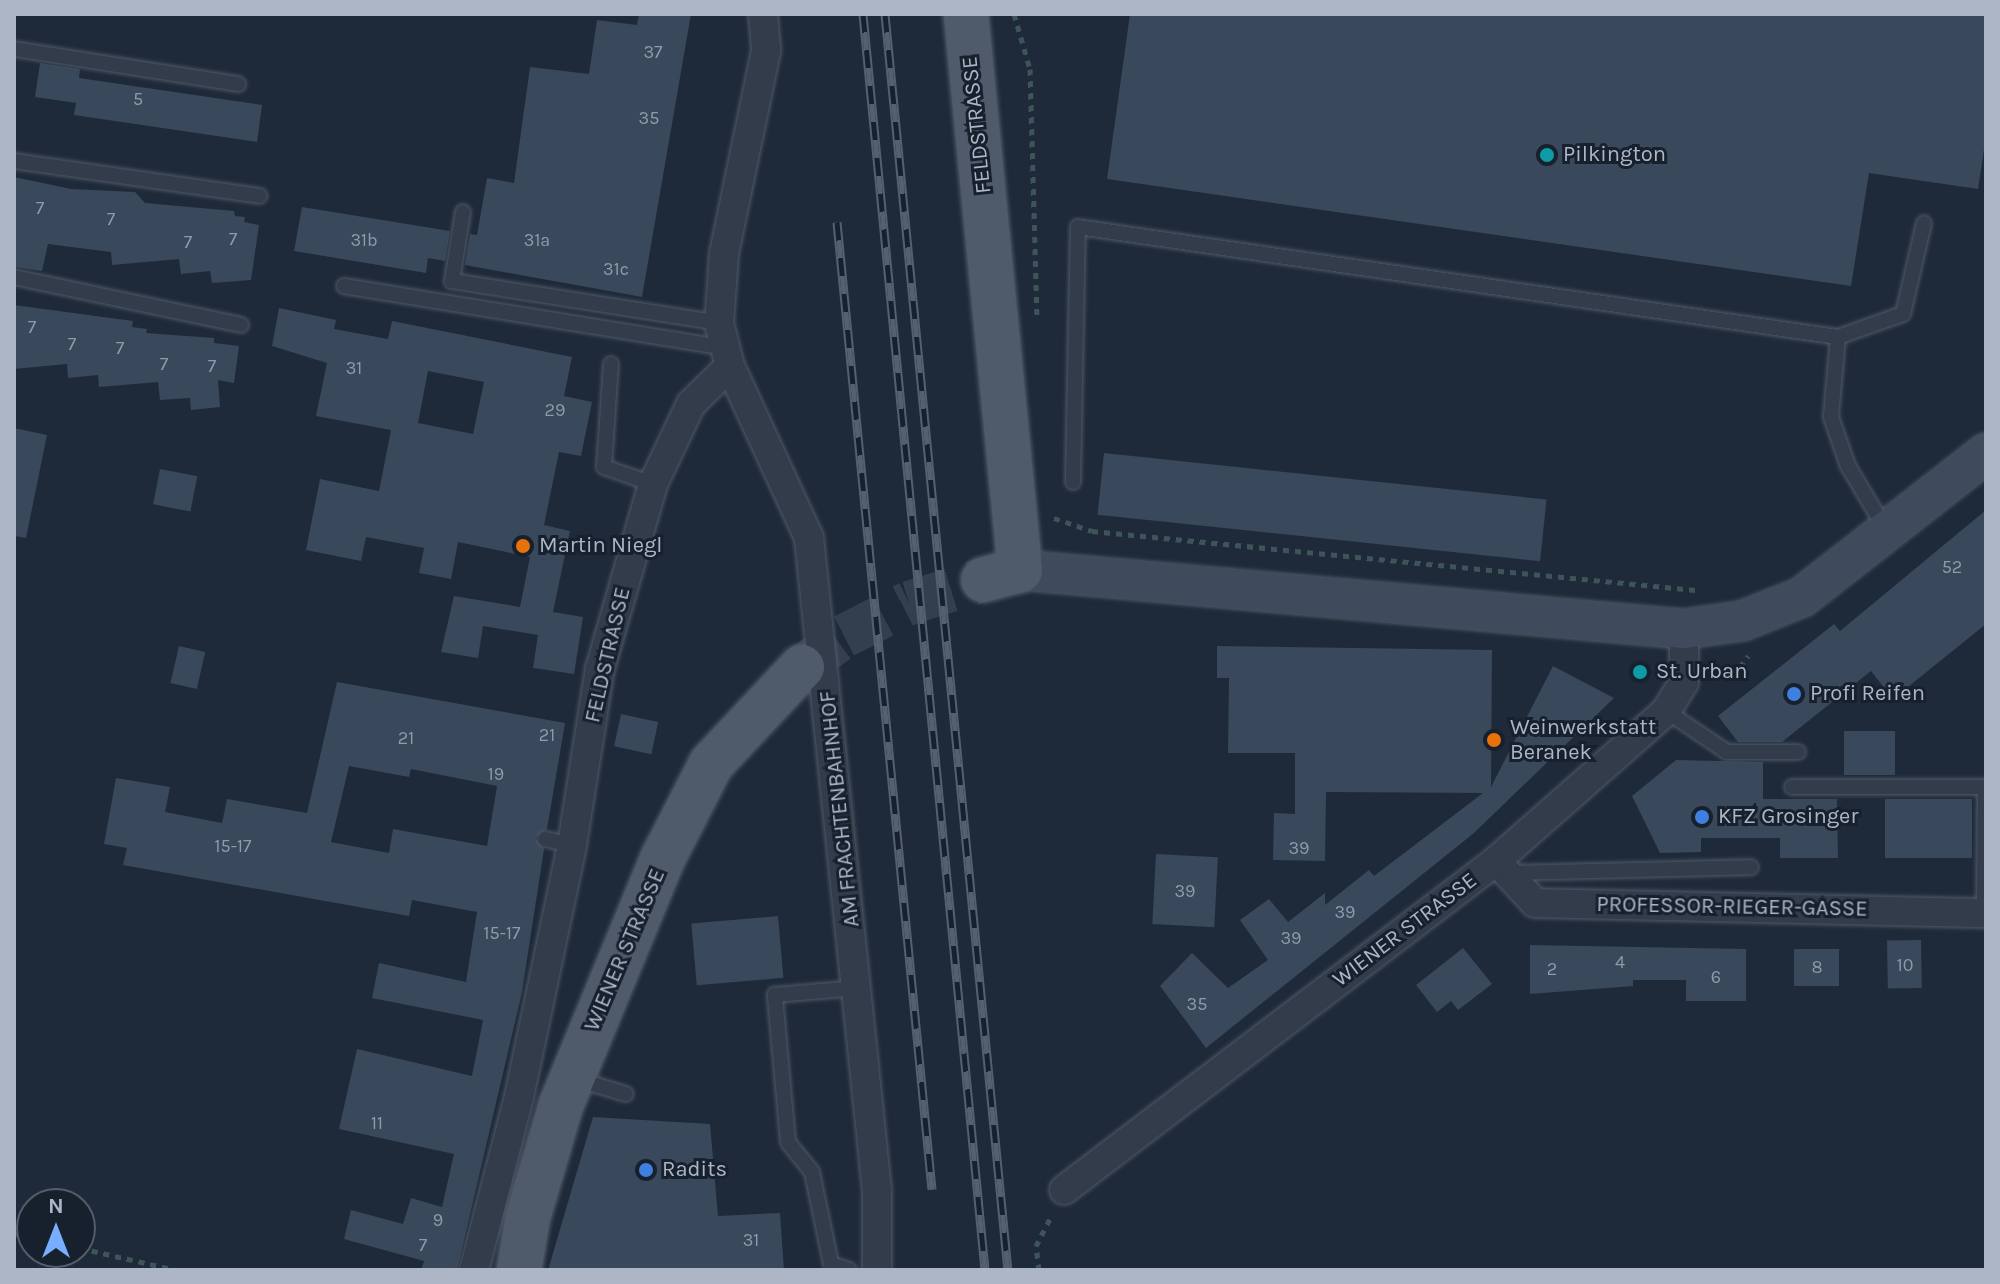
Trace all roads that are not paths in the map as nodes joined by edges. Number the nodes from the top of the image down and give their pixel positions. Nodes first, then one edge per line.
1 (763, 14) edge
2 (966, 14) edge
3 (14, 49) edge
4 (238, 84) dead end
5 (14, 161) edge
6 (260, 196) dead end
7 (463, 212) dead end
8 (1924, 223) dead end
9 (14, 277) edge
10 (344, 286) dead end
11 (241, 325) dead end
12 (1838, 337) junction
13 (724, 345) junction
14 (611, 364) dead end
15 (1986, 453) edge
16 (1073, 482) dead end
17 (653, 484) junction
18 (1887, 532) junction
19 (1002, 575) joint
20 (1684, 629) junction
21 (802, 667) tunnel mouth
22 (1666, 711) junction
23 (1798, 752) dead end
24 (1792, 787) dead end
25 (1501, 867) junction
26 (1751, 867) dead end
27 (1985, 913) edge
28 (857, 988) junction
29 (572, 1078) junction
30 (626, 1094) dead end
31 (1064, 1190) road end
32 (474, 1270) edge
33 (519, 1270) edge
34 (849, 1270) edge
35 (877, 1270) edge

1 - 13 street
2 - 19 main road, FELDSTRASSE
3 - 4 lane
5 - 6 lane
7 - 13 lane
8 - 12 lane
9 - 11 lane
10 - 13 lane
12 - 16 lane
12 - 18 lane
13 - 17 street, FELDSTRASSE
13 - 28 street, AM FRACHTENBAHNHOF
14 - 17 lane
15 - 18 main road
17 - 32 street, FELDSTRASSE
18 - 20 main road
19 - 20 main road
20 - 22 street, WIENER STRASSE
21 - 29 main road, WIENER STRASSE
22 - 23 lane
22 - 25 street, WIENER STRASSE
24 - 27 lane
25 - 26 lane
25 - 27 street, PROFESSOR-RIEGER-GASSE
25 - 31 street, WIENER STRASSE
28 - 34 lane
28 - 35 street, AM FRACHTENBAHNHOF
29 - 30 lane
29 - 33 main road, WIENER STRASSE

